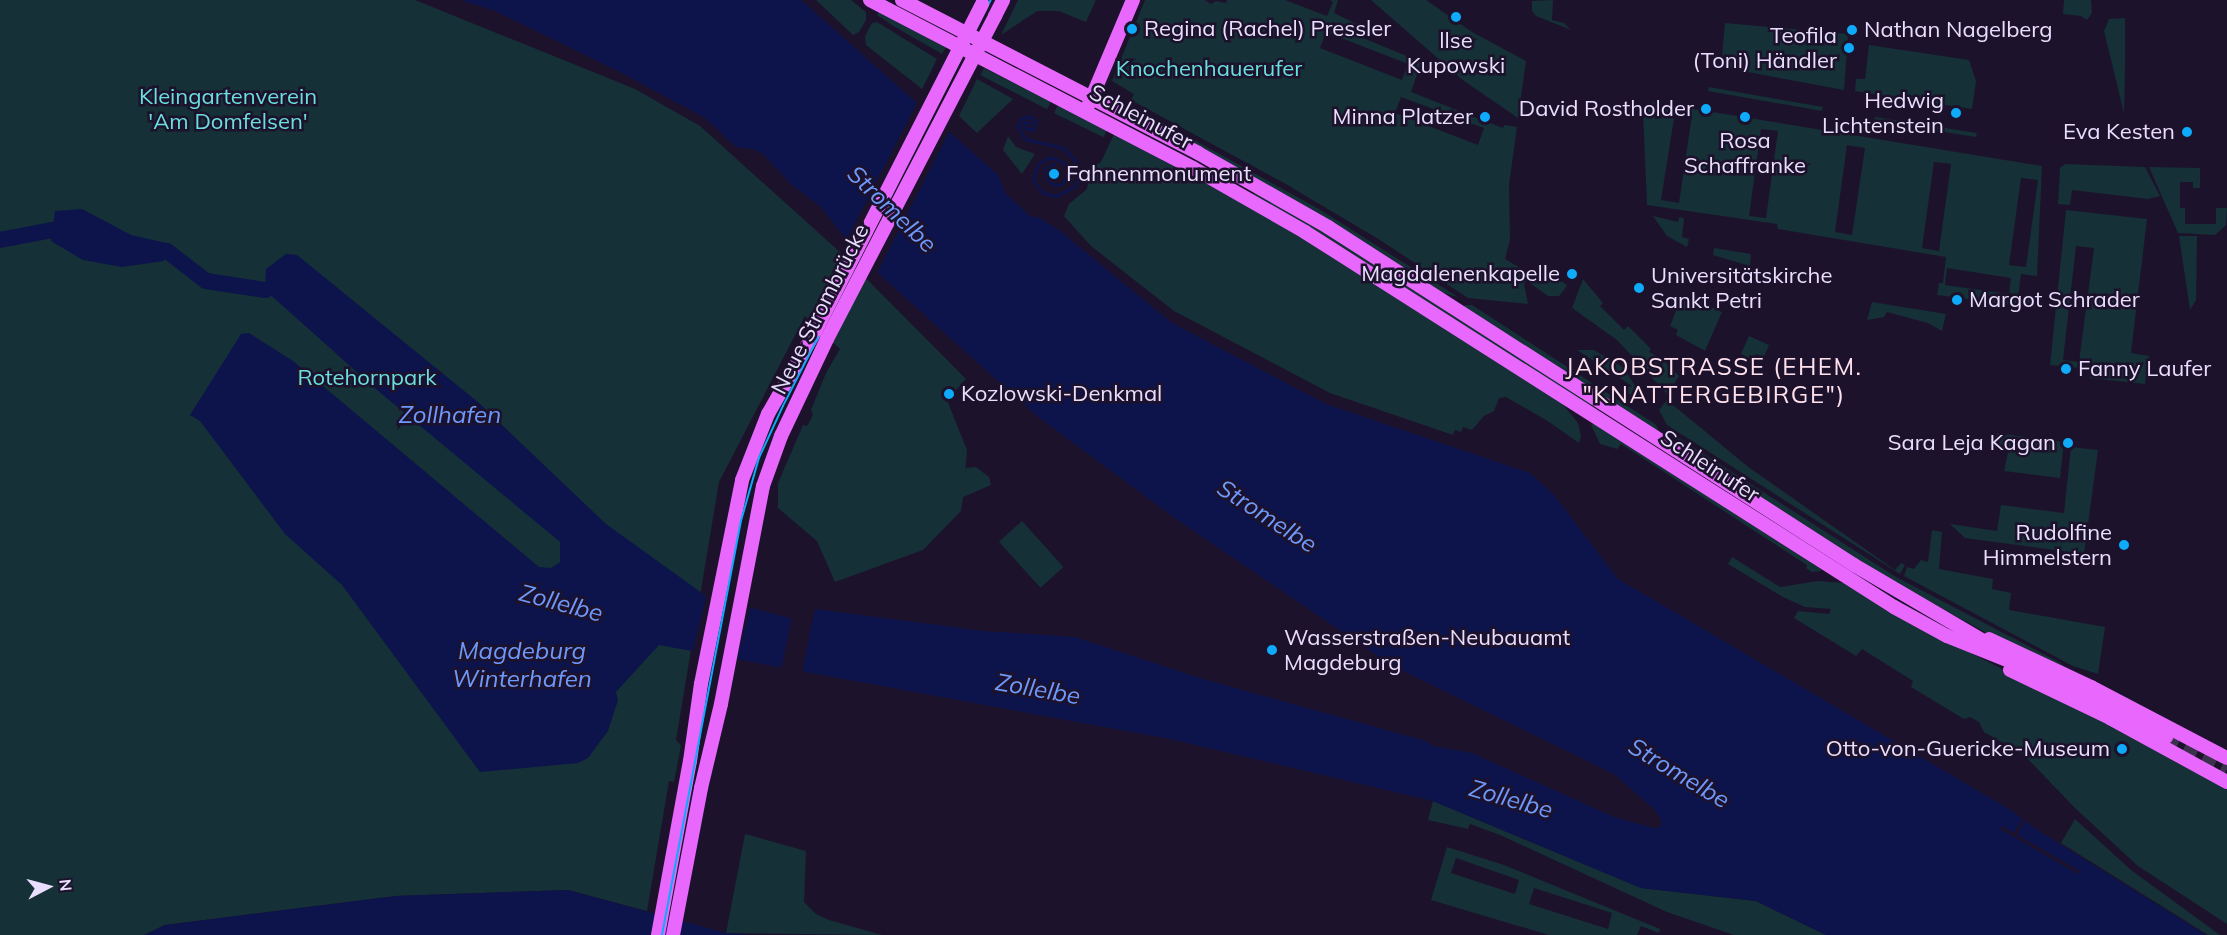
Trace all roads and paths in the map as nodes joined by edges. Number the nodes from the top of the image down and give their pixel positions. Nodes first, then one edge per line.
1 (870, 0) edge
2 (902, 0) edge
3 (1003, 0) edge
4 (1133, 0) edge
5 (983, 2) edge
6 (1092, 98) junction
7 (1086, 112) junction
8 (1946, 619) junction
9 (1947, 636) junction
10 (2032, 670) junction
11 (2166, 737) tunnel mouth
12 (2227, 758) edge
13 (2227, 782) edge
14 (658, 935) edge
15 (673, 935) edge

1 - 7 main road, Schleinufer
2 - 6 main road, Schleinufer
3 - 15 main road, Neue Strombrücke, bridge
4 - 6 main road
5 - 14 main road, Neue Strombrücke, bridge
6 - 7 main road
6 - 8 main road, Schleinufer
7 - 9 main road, Schleinufer
8 - 10 main road, Schleinufer
8 - 12 main road
9 - 10 main road, Schleinufer
9 - 13 main road
10 - 11 main road, Schleinufer

